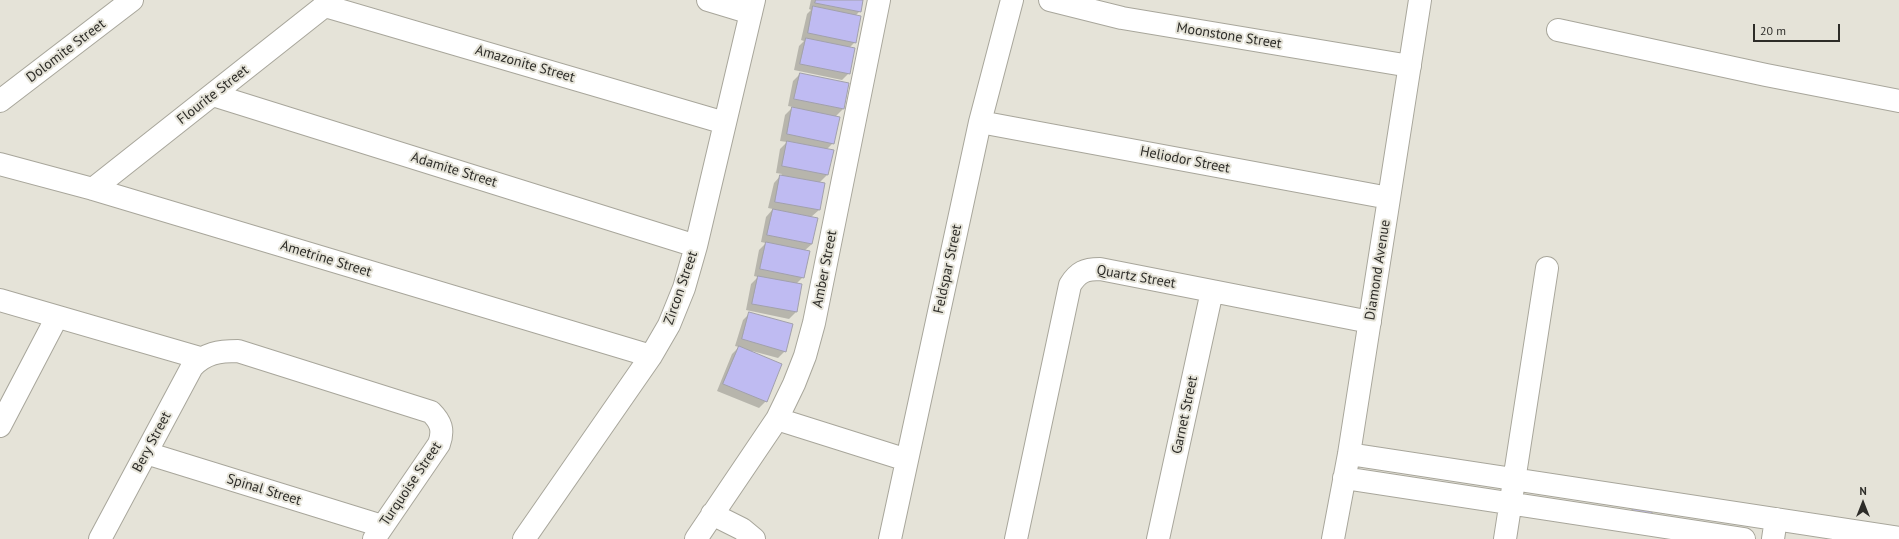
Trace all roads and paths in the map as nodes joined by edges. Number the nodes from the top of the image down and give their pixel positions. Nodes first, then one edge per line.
1 (132, 0) edge
2 (708, 0) edge
3 (880, 0) edge
4 (1012, 0) edge
5 (1050, 0) edge
6 (1420, 0) edge
7 (329, 3) edge
8 (753, 6) edge
9 (1124, 9) edge
10 (1558, 30) dead end
11 (1410, 66) junction
12 (213, 95) junction
13 (0, 101) edge
14 (1899, 101) edge
15 (980, 122) junction
16 (725, 123) junction
17 (0, 164) edge
18 (93, 189) junction
19 (1389, 198) junction
20 (696, 246) junction
21 (1547, 268) dead end
22 (1212, 291) junction
23 (0, 300) edge
24 (57, 317) junction
25 (1370, 322) junction
26 (206, 355) junction
27 (651, 356) junction
28 (778, 419) junction
29 (0, 426) edge
30 (146, 453) junction
31 (1349, 454) junction
32 (907, 460) junction
33 (1344, 478) junction
34 (1514, 479) junction
35 (1510, 504) junction
36 (1681, 504) junction
37 (712, 514) junction
38 (1677, 529) junction
39 (1774, 529) edge
40 (378, 533) edge
41 (1899, 538) edge
42 (100, 539) edge
43 (524, 539) edge
44 (696, 539) edge
45 (754, 539) edge
46 (890, 539) edge
47 (1016, 539) edge
48 (1158, 539) edge
49 (1333, 539) edge
50 (1505, 539) edge
51 (1744, 539) edge

1 - 13 street, Dolomite Street
2 - 8 street
3 - 28 street, Amber Street
4 - 15 street, Feldspar Street
5 - 9 street, Moonstone Street
6 - 11 street, Diamond Avenue
7 - 12 street, Flourite Street
7 - 16 street, Amazonite Street
8 - 16 street, Zircon Street
9 - 11 street, Moonstone Street
10 - 14 street
11 - 19 street, Diamond Avenue
12 - 18 street, Flourite Street
12 - 20 street, Adamite Street
15 - 19 street, Heliodor Street
15 - 32 street, Feldspar Street
16 - 20 street, Zircon Street
17 - 18 street, Ametrine Street
18 - 27 street, Ametrine Street
19 - 25 street, Diamond Avenue
20 - 27 street, Zircon Street
21 - 34 street
22 - 25 street, Quartz Street
22 - 47 street, Quartz Street
22 - 48 street, Garnet Street
23 - 24 street
24 - 26 street
24 - 29 street
25 - 31 street, Diamond Avenue
26 - 30 street, Bery Street
26 - 40 street, Turquoise Street
27 - 43 street, Zircon Street
28 - 32 street
28 - 37 street, Amber Street
30 - 40 street, Spinal Street
30 - 42 street, Bery Street
31 - 33 street, Diamond Avenue
31 - 34 street
32 - 46 street, Feldspar Street
33 - 35 street
33 - 49 street, Diamond Avenue
34 - 35 street
34 - 36 street
35 - 38 street
35 - 50 street
36 - 38 street
36 - 39 street
37 - 44 street, Amber Street
37 - 45 street
38 - 51 street
39 - 41 street

